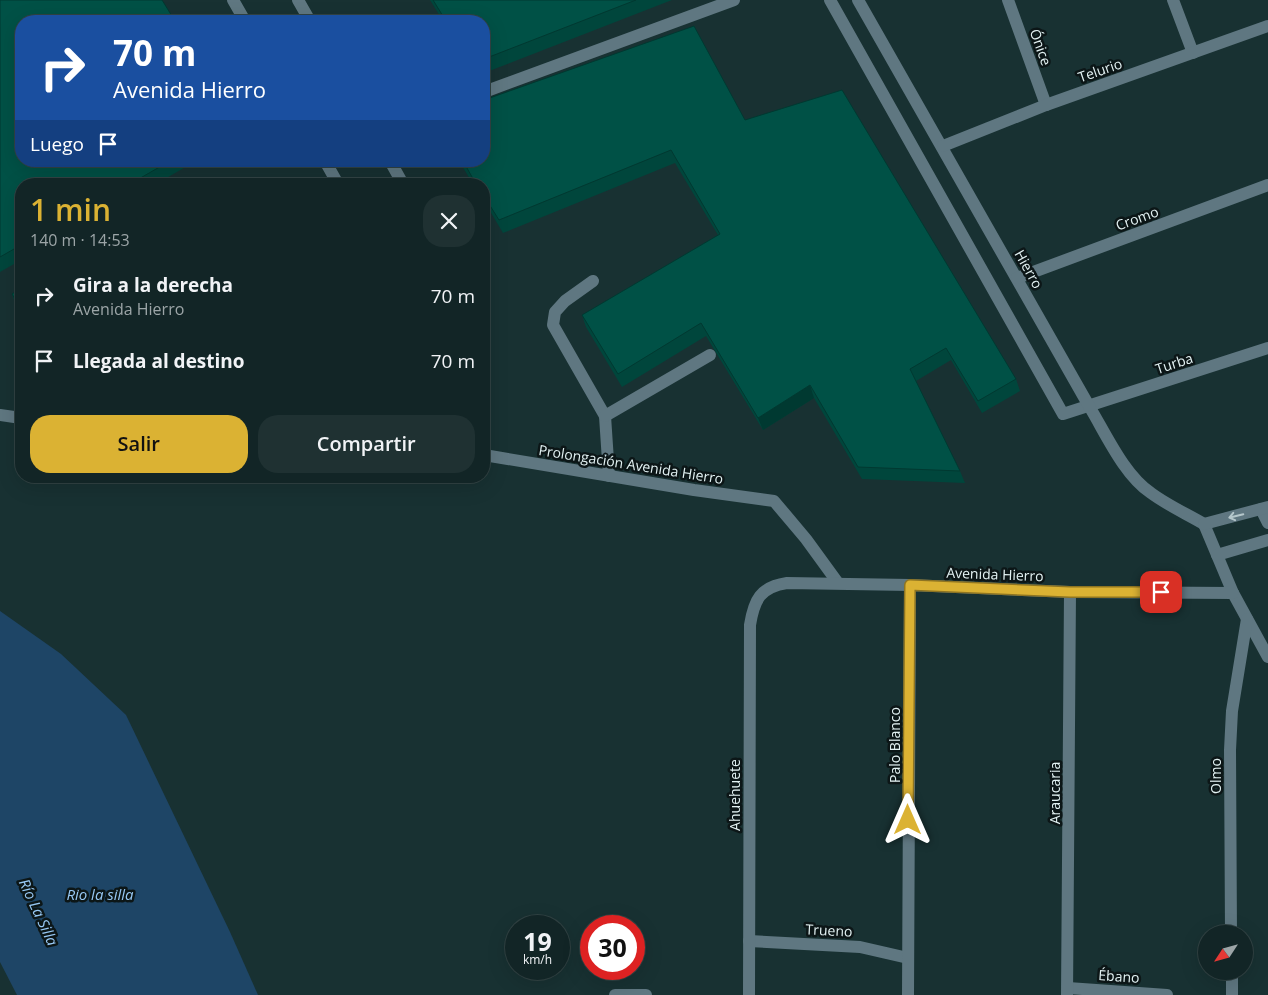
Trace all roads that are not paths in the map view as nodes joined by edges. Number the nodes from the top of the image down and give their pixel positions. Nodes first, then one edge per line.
1 (233, 0) edge
2 (298, 0) edge
3 (734, 0) edge
4 (830, 0) edge
5 (858, 0) edge
6 (1008, 0) edge
7 (1173, 0) edge
8 (242, 15) edge
9 (307, 15) edge
10 (1268, 26) edge
11 (1193, 53) junction
12 (490, 90) edge
13 (1046, 105) junction
14 (943, 146) junction
15 (328, 167) edge
16 (393, 167) edge
17 (335, 178) edge
18 (400, 178) edge
19 (1268, 185) edge
20 (1017, 278) junction
21 (592, 282) dead end
22 (1268, 348) edge
23 (710, 355) edge
24 (1089, 406) junction
25 (0, 415) edge
26 (606, 416) junction
27 (15, 417) edge
28 (490, 456) edge
29 (609, 476) junction
30 (1264, 508) edge
31 (1268, 523) edge
32 (1204, 524) junction
33 (1268, 540) edge
34 (1218, 555) junction
35 (838, 583) junction
36 (910, 585) junction
37 (1070, 592) junction
38 (1233, 593) junction
39 (759, 596) joint
40 (1247, 619) junction
41 (1268, 657) edge
42 (1231, 925) edge
43 (749, 941) junction
44 (908, 958) junction
45 (1232, 980) edge
46 (1068, 991) edge
47 (615, 995) edge
48 (646, 995) edge
49 (749, 995) edge
50 (908, 995) edge
51 (1168, 995) edge
52 (1232, 995) edge

1 - 8 street
2 - 9 street
3 - 12 street
4 - 24 street
5 - 14 street, Hierro
6 - 13 street, Ónice
7 - 11 street
10 - 11 street, Telurio
11 - 13 street, Telurio
13 - 14 street, Telurio
14 - 20 street, Hierro
15 - 17 street
16 - 18 street
19 - 20 street, Cromo
20 - 24 street, Hierro
21 - 26 street
22 - 24 street, Turba
23 - 26 street
24 - 32 street, Hierro
25 - 27 street
26 - 29 street
28 - 29 street, Prolongación Avenida Hierro
29 - 35 street, Prolongación Avenida Hierro
30 - 31 street
30 -> 32 street
32 - 34 street
33 - 34 street
34 - 38 street
35 - 36 street, Avenida Hierro
35 - 39 street, Avenida Hierro
36 - 37 street, Avenida Hierro
36 - 44 street, Palo Blanco
37 - 38 street, Avenida Hierro
37 - 46 street, Araucaria
38 - 40 street
39 - 43 street, Ahuehuete
40 - 41 street
40 - 42 street, Olmo
43 - 44 street, Trueno
43 - 49 street, Ahuehuete
44 - 50 street, Palo Blanco
45 - 52 street
46 - 51 street, Ébano
47 - 48 street

